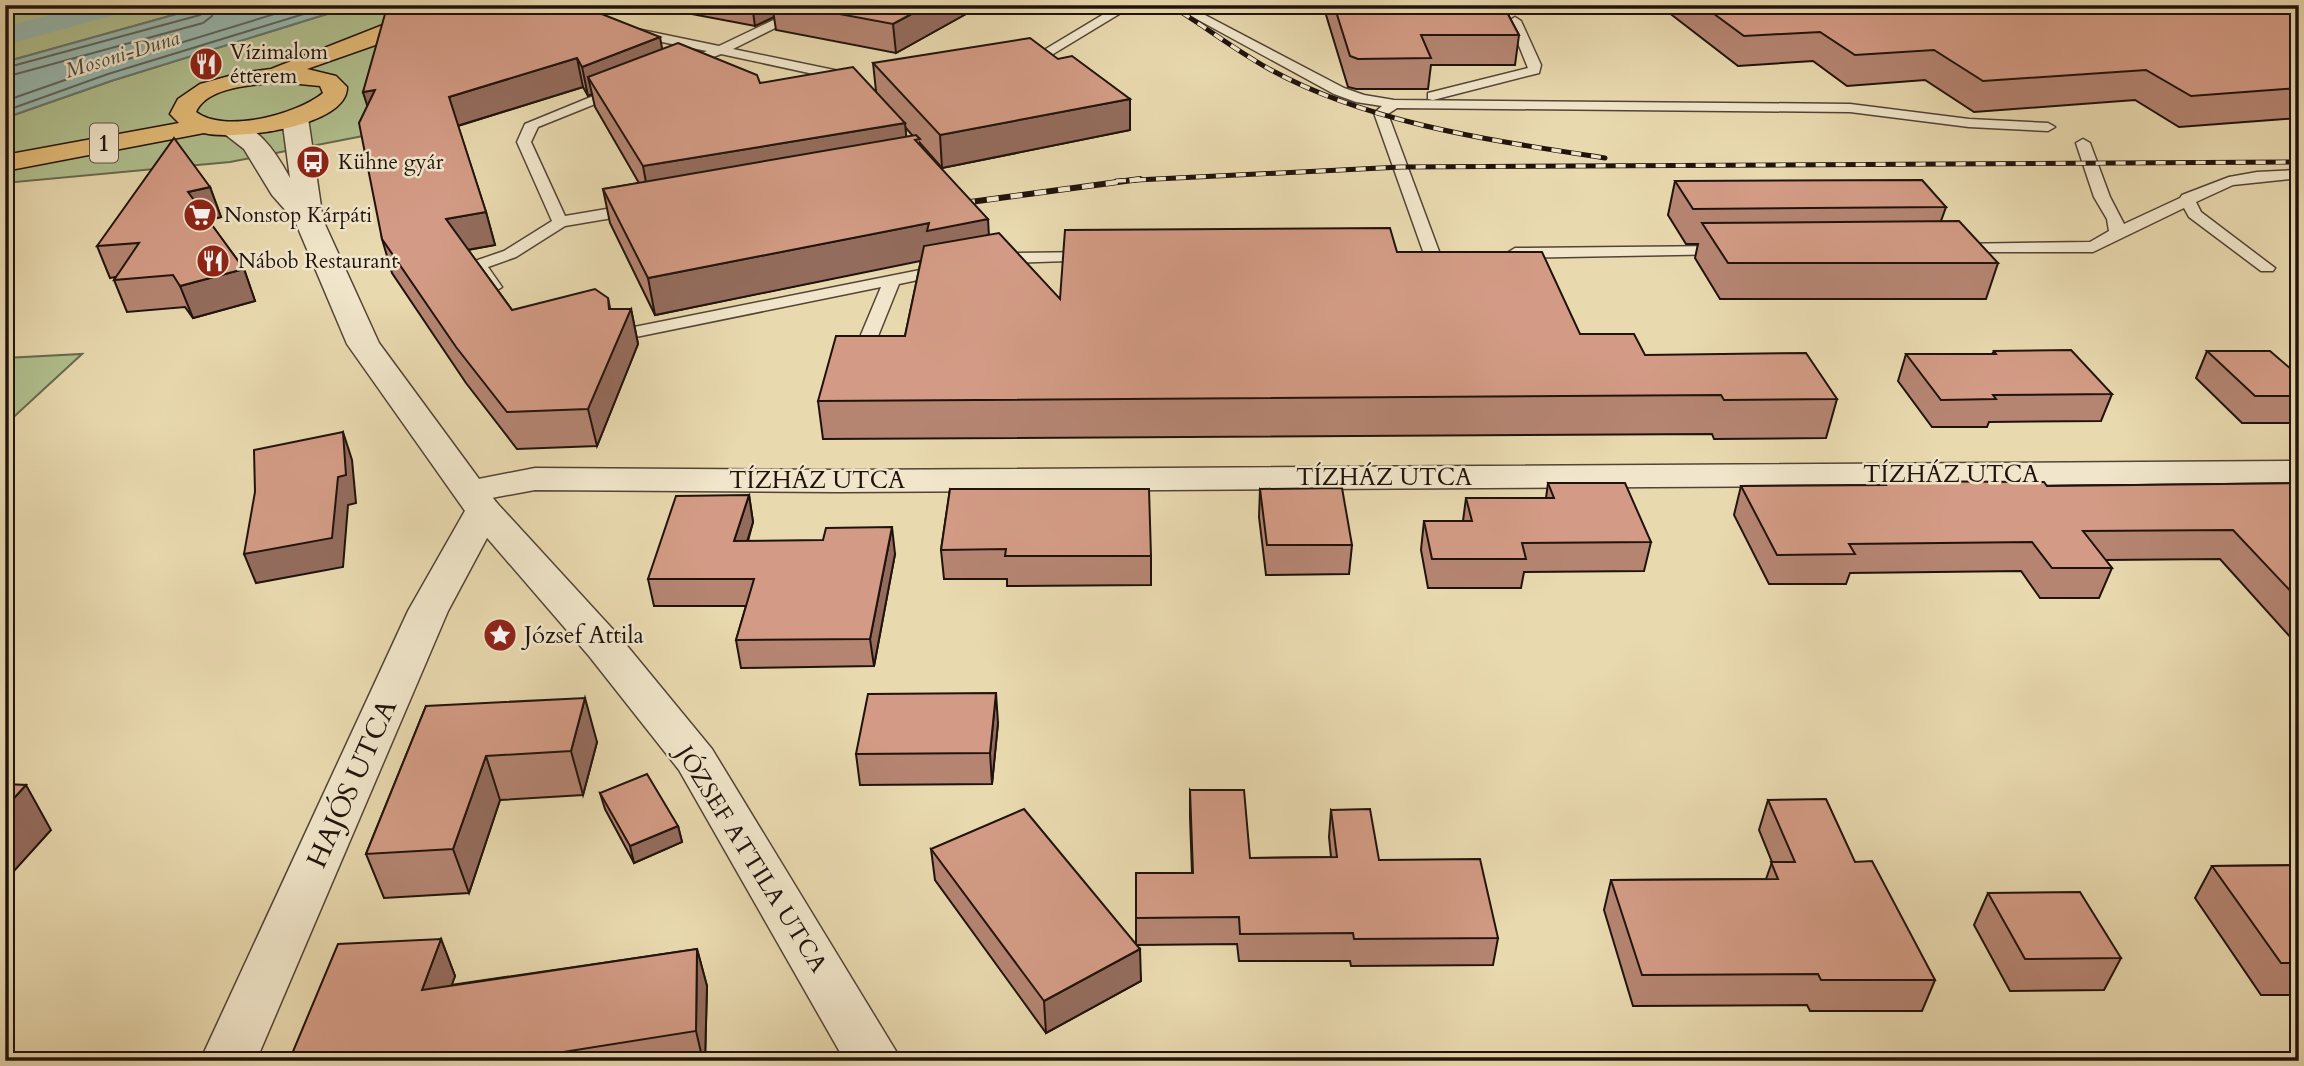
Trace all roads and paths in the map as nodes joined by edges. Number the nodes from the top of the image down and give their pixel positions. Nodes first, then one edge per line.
1 (467, 5) edge
2 (472, 5) edge
3 (815, 5) edge
4 (1128, 5) edge
5 (1177, 5) edge
6 (1515, 21) edge
7 (617, 29) edge
8 (721, 50) junction
9 (1030, 62) edge
10 (671, 70) edge
11 (266, 76) junction
12 (322, 79) junction
13 (633, 84) edge
14 (862, 92) edge
15 (188, 103) junction
16 (1399, 104) junction
17 (295, 118) junction
18 (203, 125) junction
19 (2048, 127) dead end
20 (230, 128) junction
21 (2083, 143) dead end
22 (5, 148) edge
23 (5, 163) edge
24 (2299, 174) edge
25 (2187, 198) junction
26 (654, 206) edge
27 (309, 220) junction
28 (560, 222) junction
29 (2117, 233) junction
30 (1934, 249) edge
31 (1743, 251) edge
32 (1499, 253) edge
33 (1539, 253) junction
34 (1432, 254) edge
35 (1106, 257) edge
36 (2267, 268) dead end
37 (1550, 276) edge
38 (892, 280) junction
39 (501, 297) edge
40 (609, 318) edge
41 (859, 361) edge
42 (2299, 471) edge
43 (477, 500) junction
44 (228, 1061) edge
45 (874, 1061) edge

1 - 11 main road, 1
2 - 12 main road
3 - 8 lane
4 - 9 lane
5 - 16 lane
6 - 16 lane
7 - 8 lane
8 - 10 lane
8 - 14 lane
11 - 12 main road, 1
11 - 15 main road, 1
12 - 17 main road, 1
13 - 28 lane
15 - 18 main road
15 - 22 main road, 1
16 - 19 lane
16 - 34 lane
17 - 20 main road, 1
17 - 27 street, JÓZSEF ATTILA UTCA
18 - 20 main road, 1
18 - 23 main road, 1
20 - 27 street, JÓZSEF ATTILA UTCA
21 - 29 lane
24 - 25 lane
25 - 29 lane
25 - 36 lane
26 - 28 lane
27 - 43 street, JÓZSEF ATTILA UTCA
28 - 39 lane
29 - 30 lane
31 - 33 lane
32 - 33 lane
33 - 37 lane
35 - 38 lane
38 - 40 lane
38 - 41 lane
42 - 43 street, TÍZHÁZ UTCA
43 - 44 street, HAJÓS UTCA
43 - 45 street, JÓZSEF ATTILA UTCA

